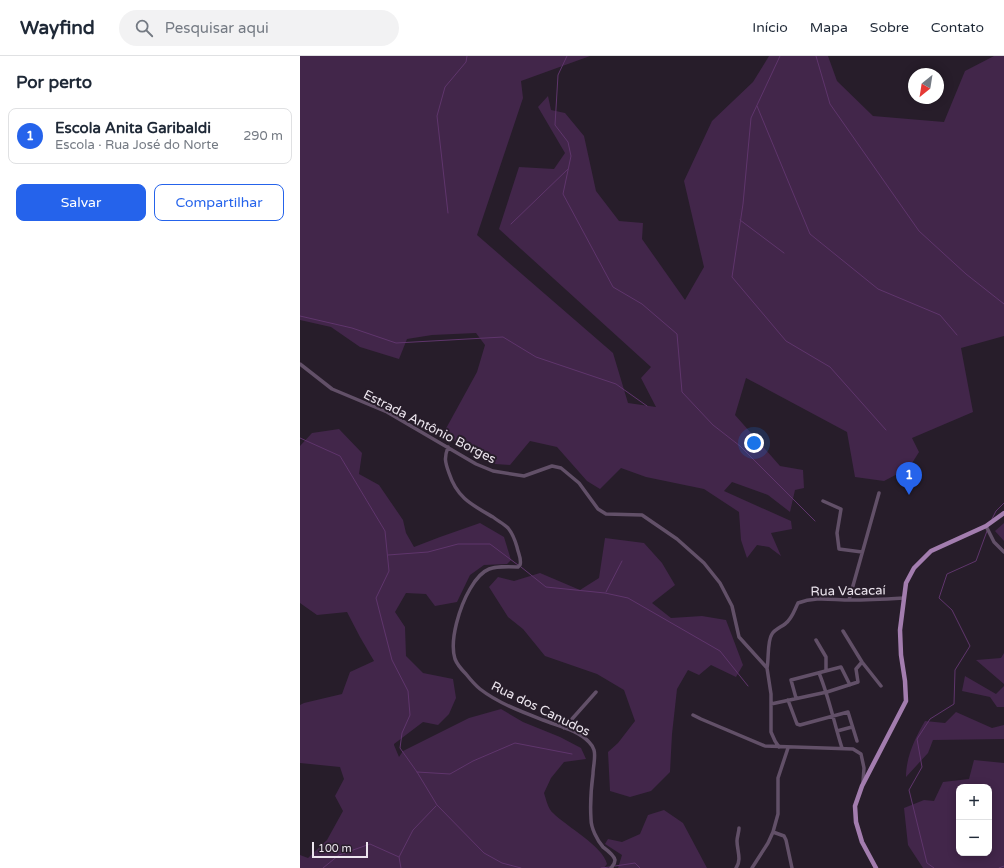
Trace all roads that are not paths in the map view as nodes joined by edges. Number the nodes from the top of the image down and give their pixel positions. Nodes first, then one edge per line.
1 (300, 364) edge
2 (448, 447) junction
3 (879, 493) dead end
4 (823, 501) dead end
5 (1004, 513) edge
6 (988, 525) junction
7 (862, 552) junction
8 (1004, 552) edge
9 (904, 598) junction
10 (849, 600) junction
11 (843, 630) dead end
12 (816, 640) dead end
13 (862, 662) junction
14 (767, 668) junction
15 (826, 671) junction
16 (820, 672) junction
17 (850, 685) junction
18 (882, 686) dead end
19 (596, 692) dead end
20 (827, 692) junction
21 (796, 698) junction
22 (788, 700) junction
23 (771, 704) junction
24 (693, 714) dead end
25 (832, 715) junction
26 (852, 727) junction
27 (564, 728) junction
28 (837, 731) junction
29 (857, 741) dead end
30 (779, 747) junction
31 (788, 748) junction
32 (842, 748) junction
33 (862, 786) junction
34 (739, 828) dead end
35 (772, 832) junction
36 (611, 868) edge
37 (736, 868) edge
38 (752, 868) edge
39 (792, 868) edge
40 (876, 868) edge

1 - 2 street, Estrada Antônio Borges
2 - 14 street, Estrada Antônio Borges
2 - 27 street, Rua dos Canudos
3 - 7 street
4 - 7 street
5 - 6 main road
6 - 8 street
6 - 9 main road
7 - 10 street
9 - 10 street, Rua Vacacaí
9 - 33 main road
10 - 14 street, Rua Vacacaí
11 - 13 street
12 - 15 street
13 - 17 street
13 - 18 street
14 - 23 street
15 - 16 street
15 - 17 street
16 - 20 street
16 - 21 street
17 - 20 street
19 - 27 street
20 - 21 street
20 - 25 street
21 - 22 street
22 - 23 street
22 - 25 street
23 - 30 street
24 - 30 street
25 - 26 street
25 - 28 street
26 - 28 street
26 - 29 street
27 - 36 street, Rua dos Canudos
28 - 32 street
30 - 31 street
31 - 32 street
31 - 35 street
32 - 33 street
33 - 40 main road
34 - 37 street
35 - 38 street
35 - 39 street

